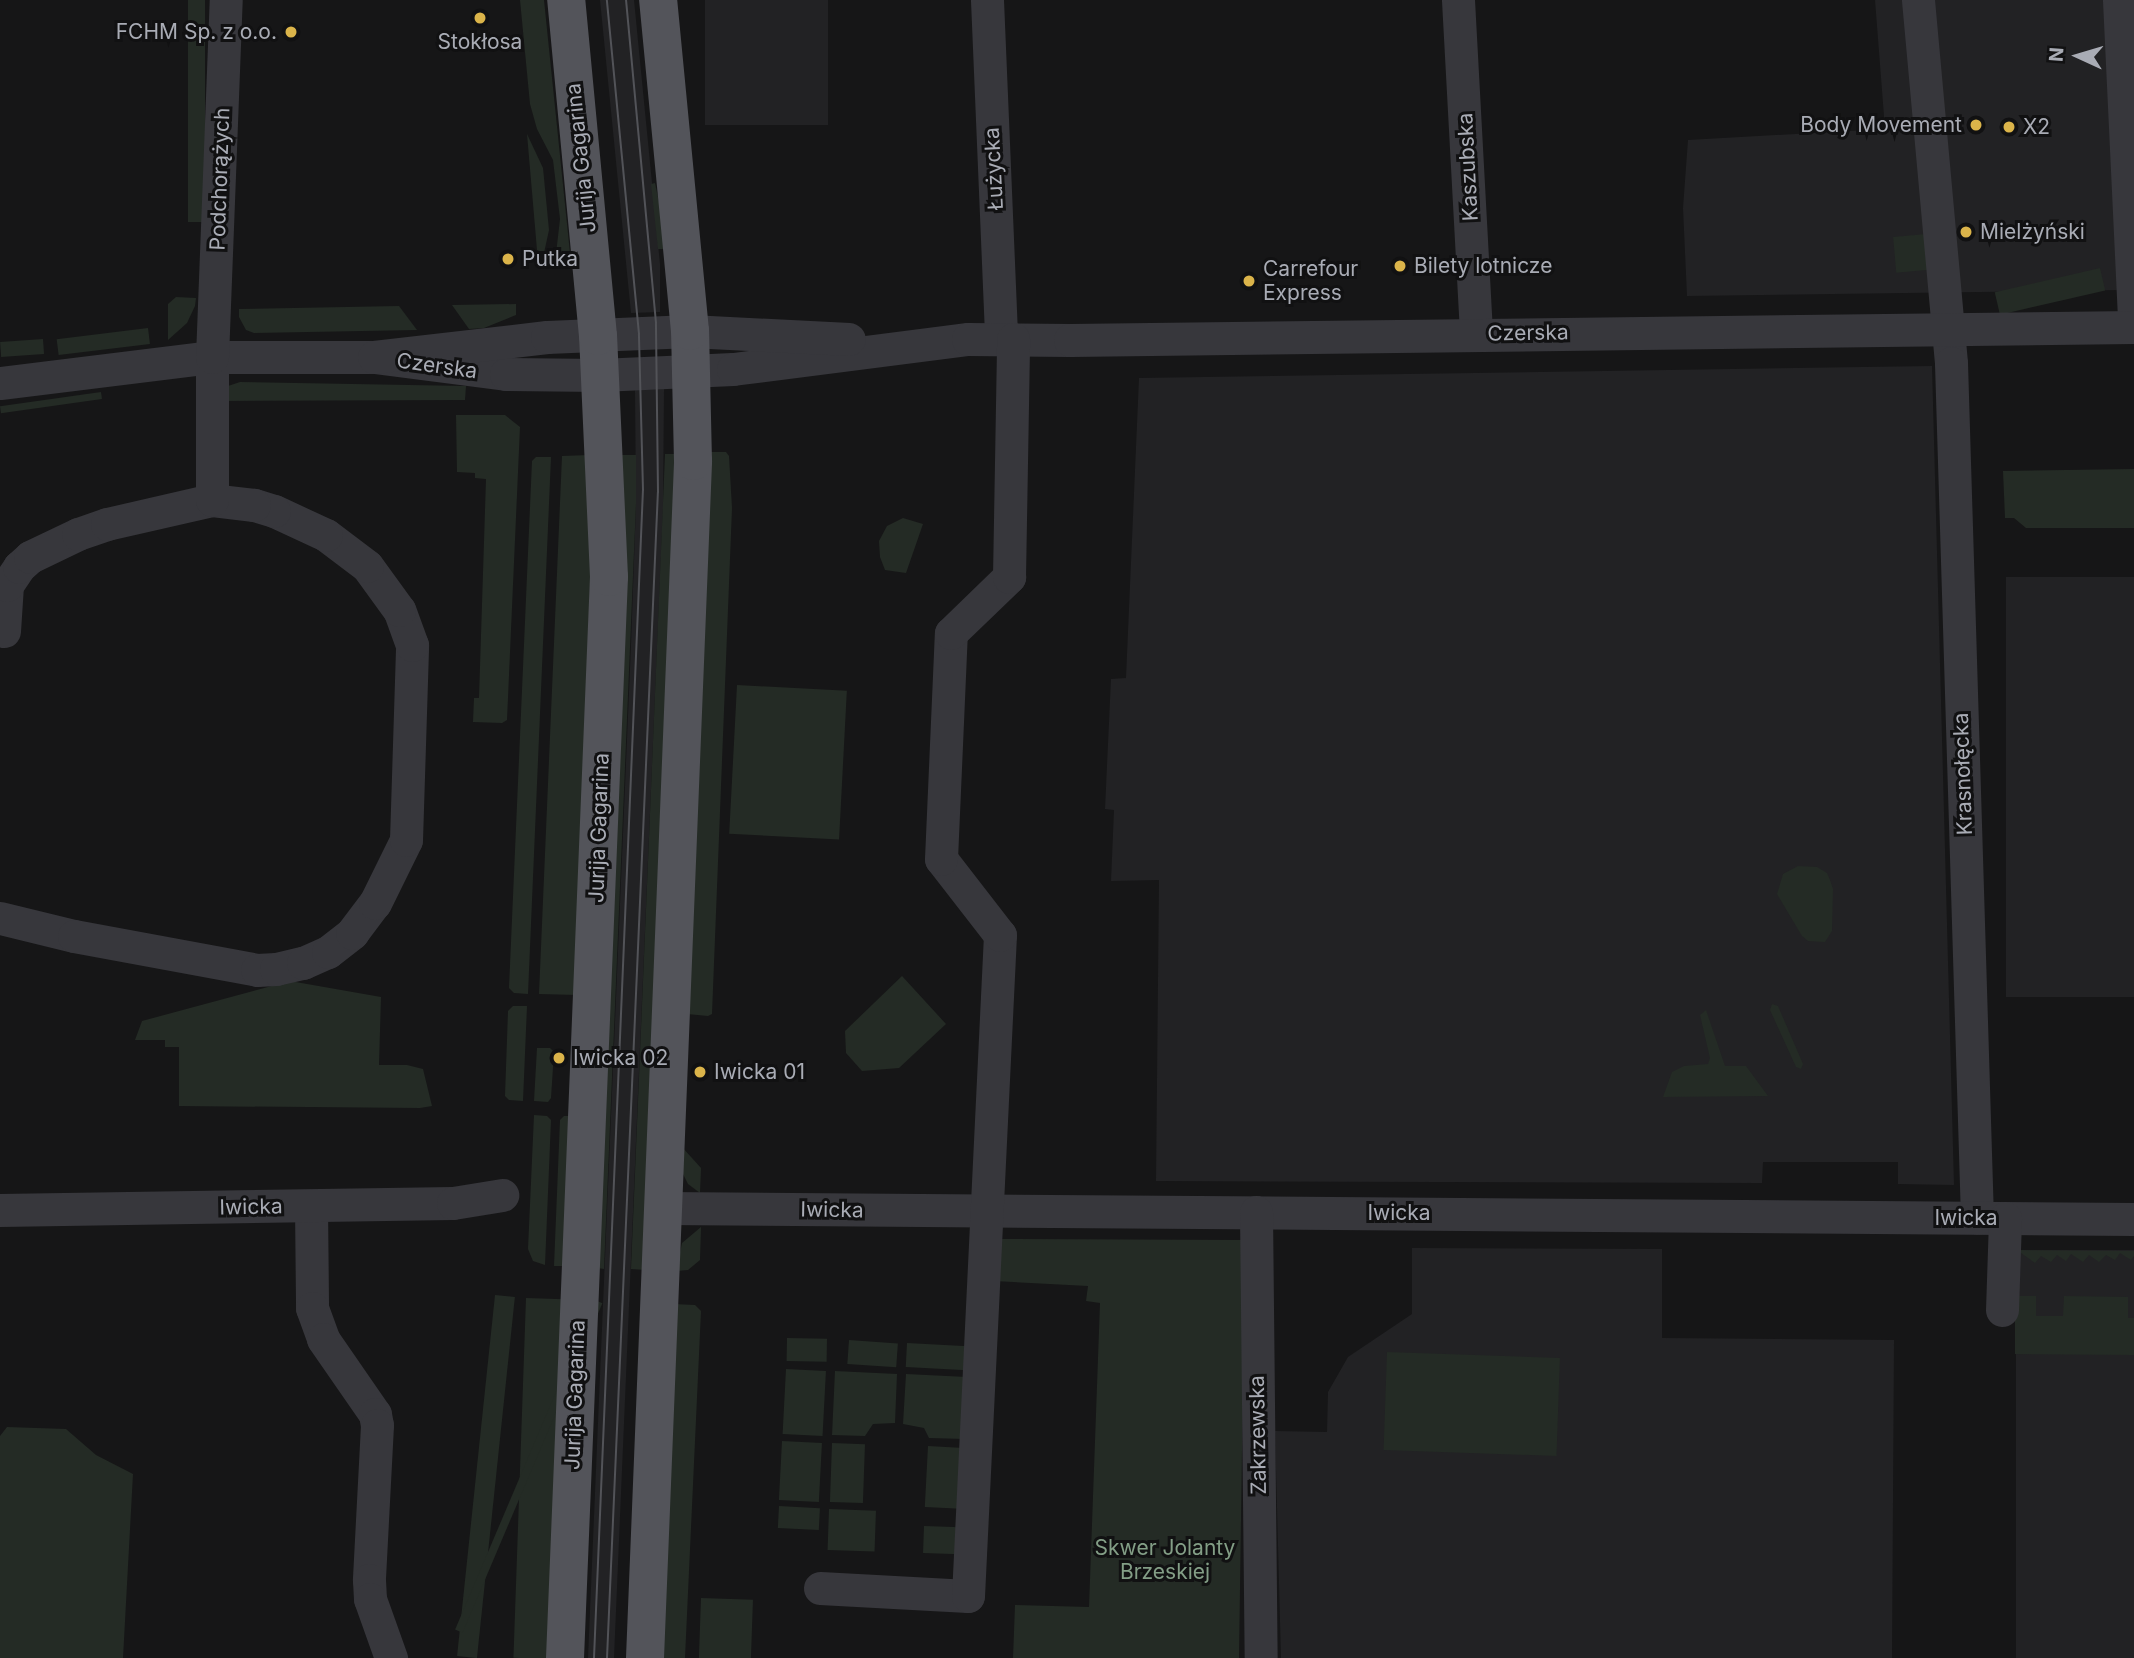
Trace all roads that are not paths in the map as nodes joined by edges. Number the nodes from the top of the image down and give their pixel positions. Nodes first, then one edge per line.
1 (226, 0) edge
2 (566, 0) edge
3 (658, 0) edge
4 (987, 0) edge
5 (1458, 0) edge
6 (1918, 0) edge
7 (2119, 0) edge
8 (2134, 324) edge
9 (1948, 329) junction
10 (690, 331) junction
11 (1476, 334) junction
12 (598, 336) junction
13 (1007, 339) junction
14 (922, 344) junction
15 (212, 357) junction
16 (374, 357) junction
17 (691, 373) junction
18 (600, 375) junction
19 (0, 383) edge
20 (212, 500) junction
21 (4, 631) dead end
22 (0, 918) edge
23 (502, 1195) dead end
24 (311, 1206) junction
25 (664, 1208) junction
26 (0, 1210) edge
27 (1256, 1212) junction
28 (986, 1213) junction
29 (1991, 1218) junction
30 (2134, 1219) edge
31 (2002, 1311) dead end
32 (820, 1588) dead end
33 (391, 1658) edge
34 (565, 1658) edge
35 (645, 1658) edge
36 (1261, 1658) edge

1 - 15 street, Podchorążych
2 - 12 main road, Jurija Gagarina
3 - 10 main road
4 - 13 street, Łużycka
5 - 11 street, Kaszubska
6 - 9 street, Krasnołęcka
7 - 8 street
8 - 9 street, Czerska
9 - 11 street, Czerska
9 - 29 street, Krasnołęcka
10 - 12 street, Czerska
10 - 14 street, Czerska
10 - 17 main road
11 - 13 street, Czerska
12 - 16 street, Czerska
12 - 18 main road, Jurija Gagarina
13 - 14 street, Czerska
13 - 28 street, Łużycka
14 - 17 street, Czerska
15 - 16 street
15 - 19 street
15 - 20 street, Podchorążych
16 - 18 street, Czerska
17 - 18 street, Czerska
17 - 25 main road
18 - 34 main road, Jurija Gagarina
20 - 21 street
20 - 22 street
23 - 24 street, Iwicka
24 - 26 street, Iwicka
24 - 33 street
25 - 28 street, Iwicka
25 - 35 main road
27 - 28 street, Iwicka
27 - 29 street, Iwicka
27 - 36 street, Zakrzewska
28 - 32 street, Łużycka
29 - 30 street, Iwicka
29 - 31 street, Krasnołęcka

